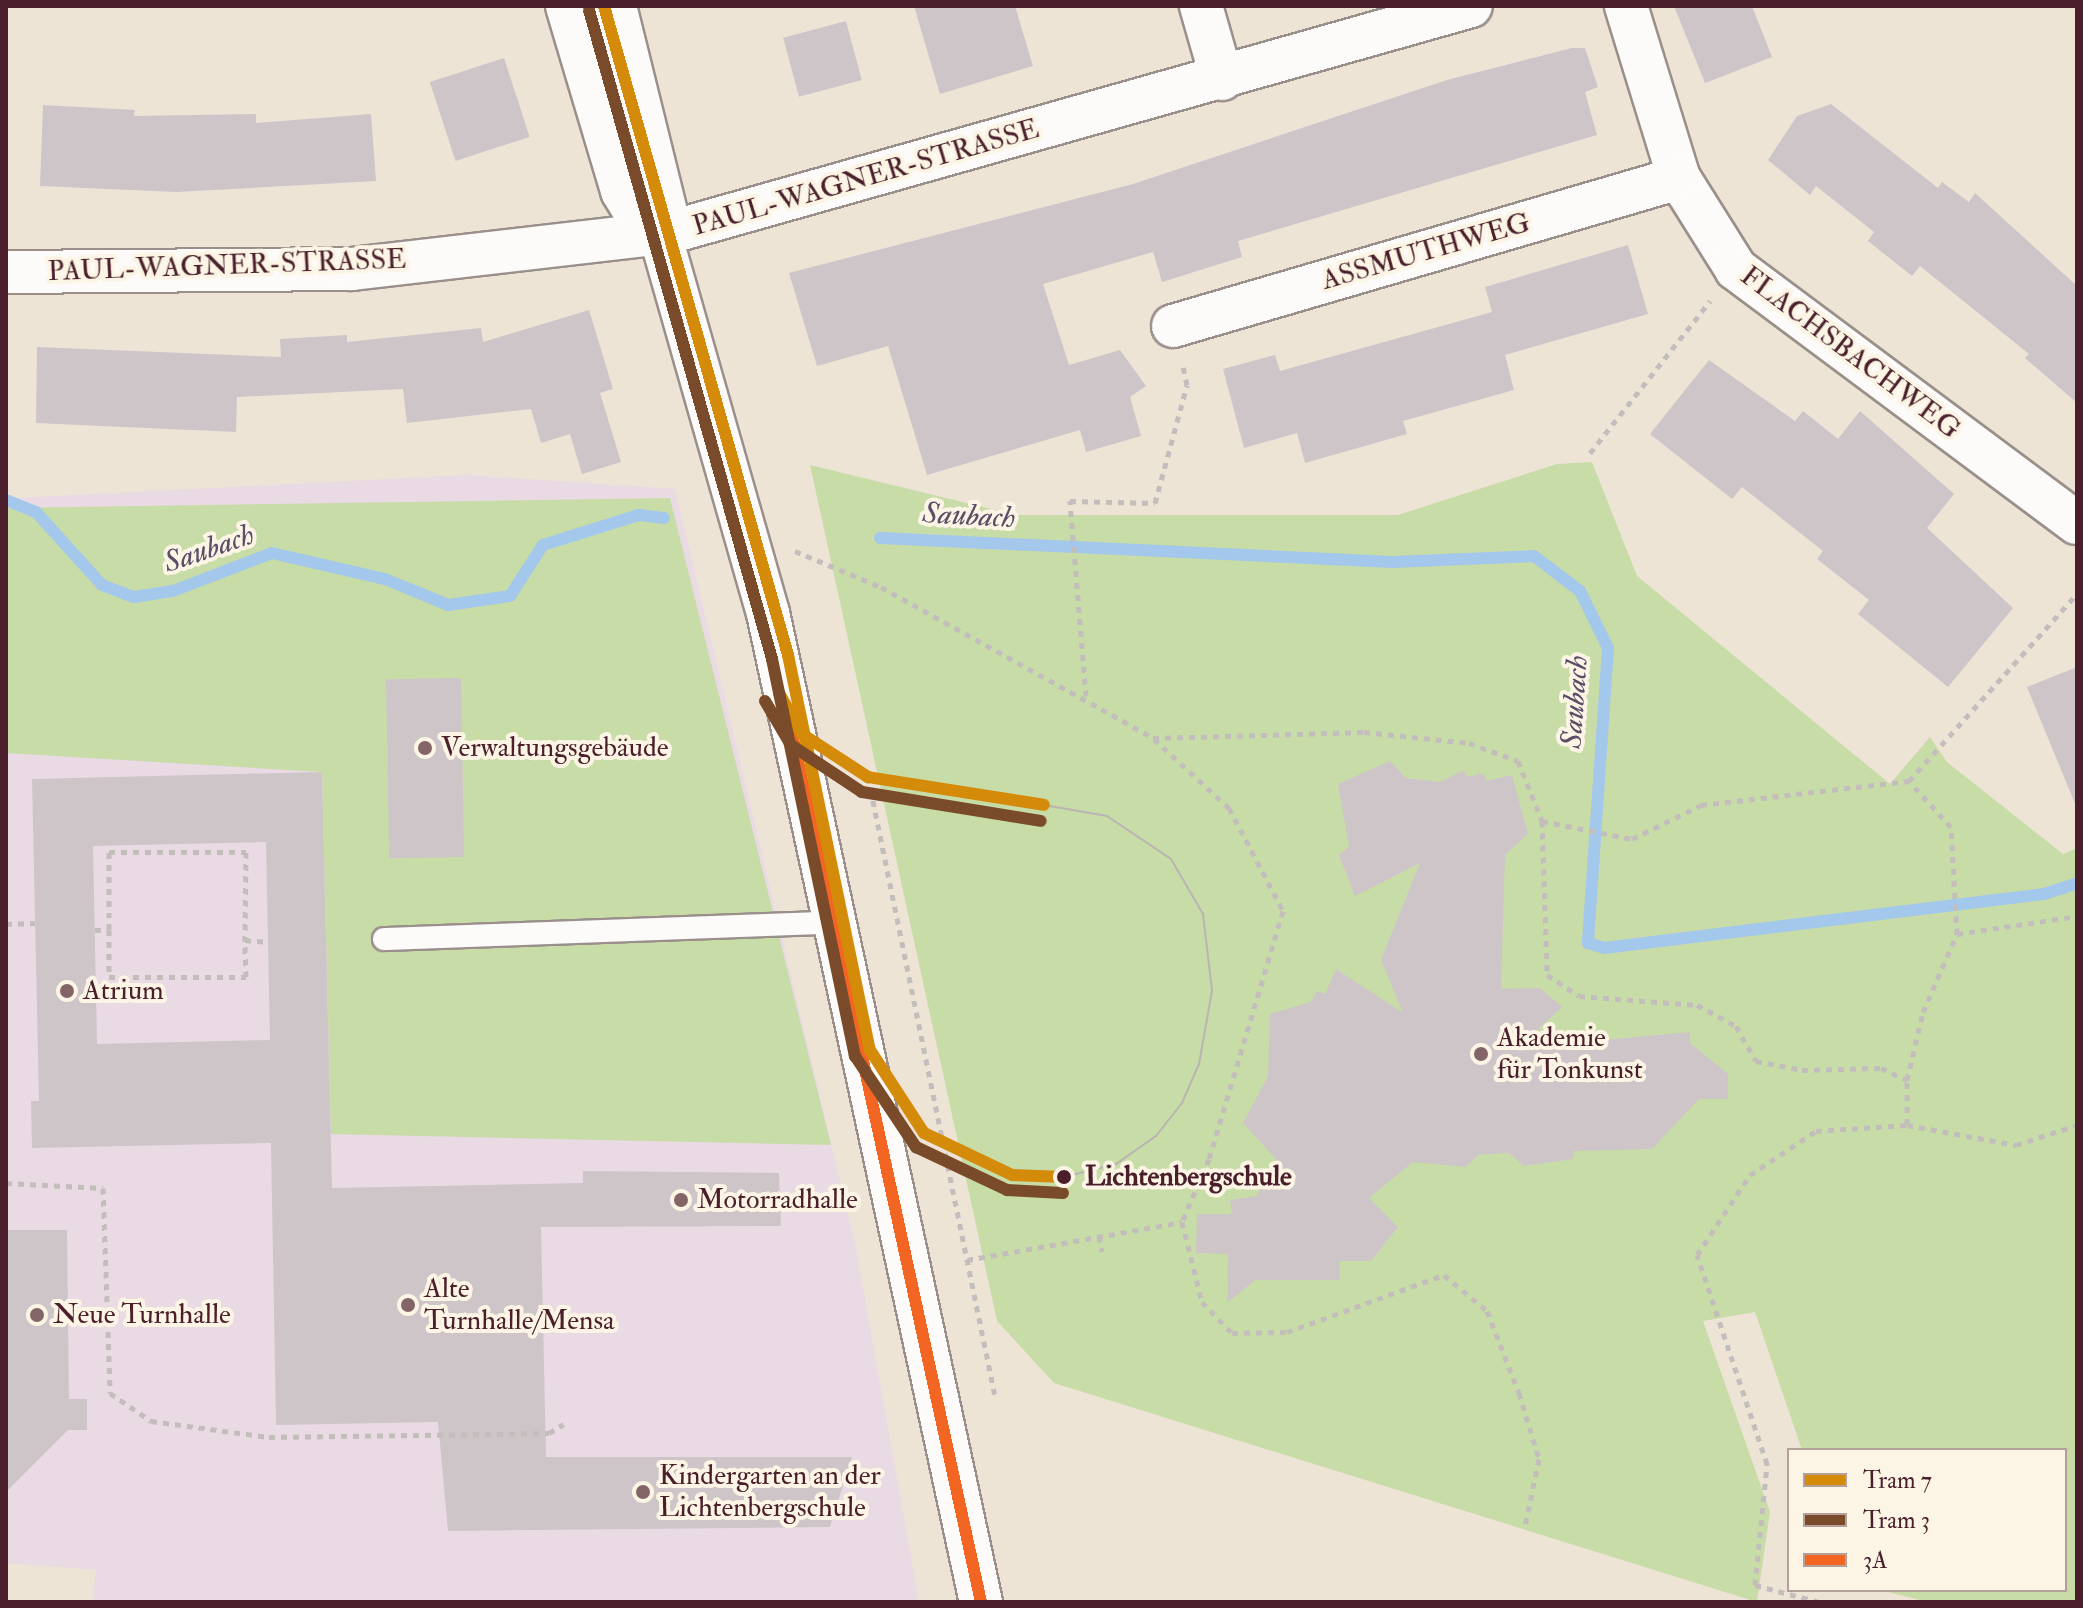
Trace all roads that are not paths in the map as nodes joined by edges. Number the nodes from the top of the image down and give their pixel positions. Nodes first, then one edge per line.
1 (567, 6) edge
2 (615, 6) edge
3 (1201, 6) edge
4 (1471, 6) edge
5 (1626, 6) edge
6 (1222, 79) junction
7 (1679, 178) junction
8 (660, 234) junction
9 (6, 272) edge
10 (1173, 326) road end
11 (2077, 523) edge
12 (830, 923) junction
13 (384, 939) dead end
14 (981, 1602) edge

1 - 8 street
2 - 8 street
3 - 6 street
4 - 6 street, PAUL-WAGNER-STRASSE
5 - 7 street, FLACHSBACHWEG
6 - 8 street, PAUL-WAGNER-STRASSE
7 - 10 street, ASSMUTHWEG
7 - 11 street, FLACHSBACHWEG
8 - 9 street, PAUL-WAGNER-STRASSE
8 - 12 street
12 - 13 lane
12 - 14 street

